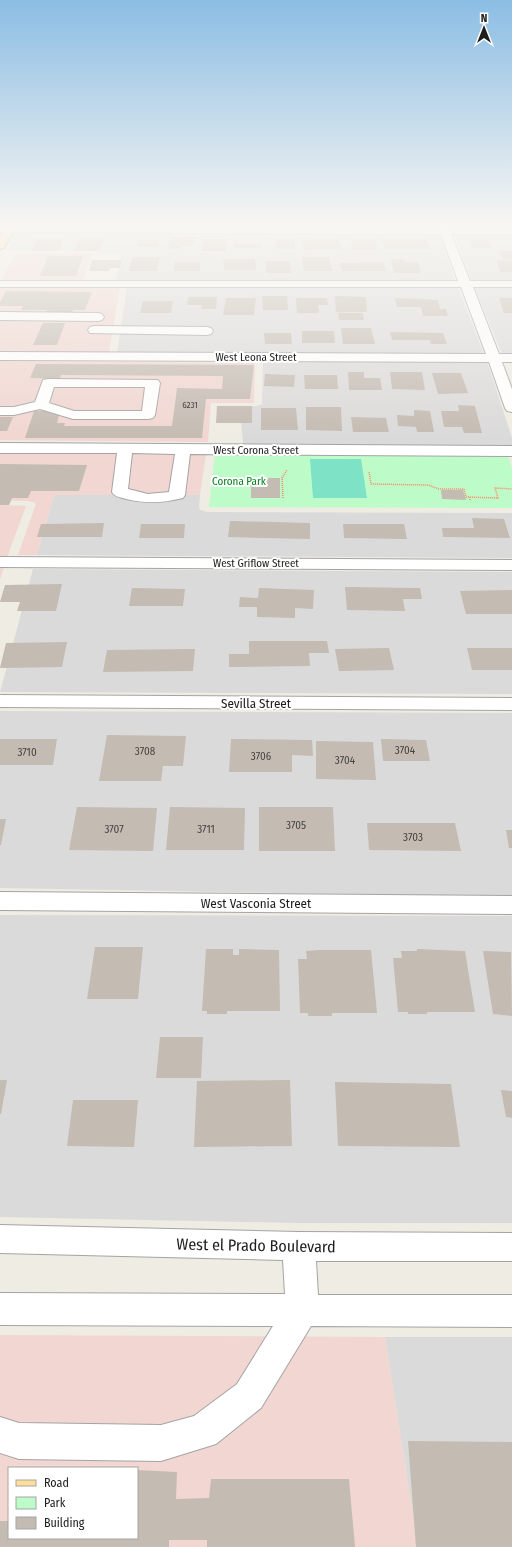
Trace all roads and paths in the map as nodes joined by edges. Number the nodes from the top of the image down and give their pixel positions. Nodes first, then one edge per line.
1 (103, 295) edge
2 (469, 295) edge
3 (0, 316) edge
4 (98, 316) junction
5 (94, 330) junction
6 (207, 330) dead end
7 (0, 356) edge
8 (87, 356) junction
9 (494, 358) junction
10 (512, 358) edge
11 (41, 405) junction
12 (512, 408) edge
13 (0, 411) edge
14 (0, 448) edge
15 (126, 449) junction
16 (183, 449) junction
17 (512, 451) edge
18 (290, 466) dead end
19 (368, 468) dead end
20 (512, 489) edge
21 (470, 497) junction
22 (283, 498) dead end
23 (470, 501) dead end
24 (0, 562) edge
25 (512, 565) edge
26 (0, 701) edge
27 (512, 704) edge
28 (0, 901) edge
29 (512, 905) edge
30 (0, 1239) edge
31 (299, 1246) junction
32 (512, 1247) edge
33 (0, 1309) edge
34 (302, 1310) junction
35 (512, 1311) edge
36 (0, 1435) edge

1 - 4 street
2 - 9 street
3 - 4 street
4 - 5 street
5 - 6 street
5 - 8 street
7 - 8 street, West Leona Street
8 - 9 street, West Leona Street
9 - 10 street, West Leona Street
9 - 12 street
11 - 11 street
11 - 13 street
14 - 15 street, West Corona Street
15 - 16 street, West Corona Street
15 - 16 street
16 - 17 street, West Corona Street
18 - 22 path
19 - 21 path
20 - 21 path
21 - 23 path
24 - 25 street, West Griflow Street
26 - 27 street, Sevilla Street
28 - 29 street, West Vasconia Street
30 - 31 street, West el Prado Boulevard
31 - 32 street, West el Prado Boulevard
31 - 34 street
33 - 34 street
34 - 35 street
34 - 36 street

